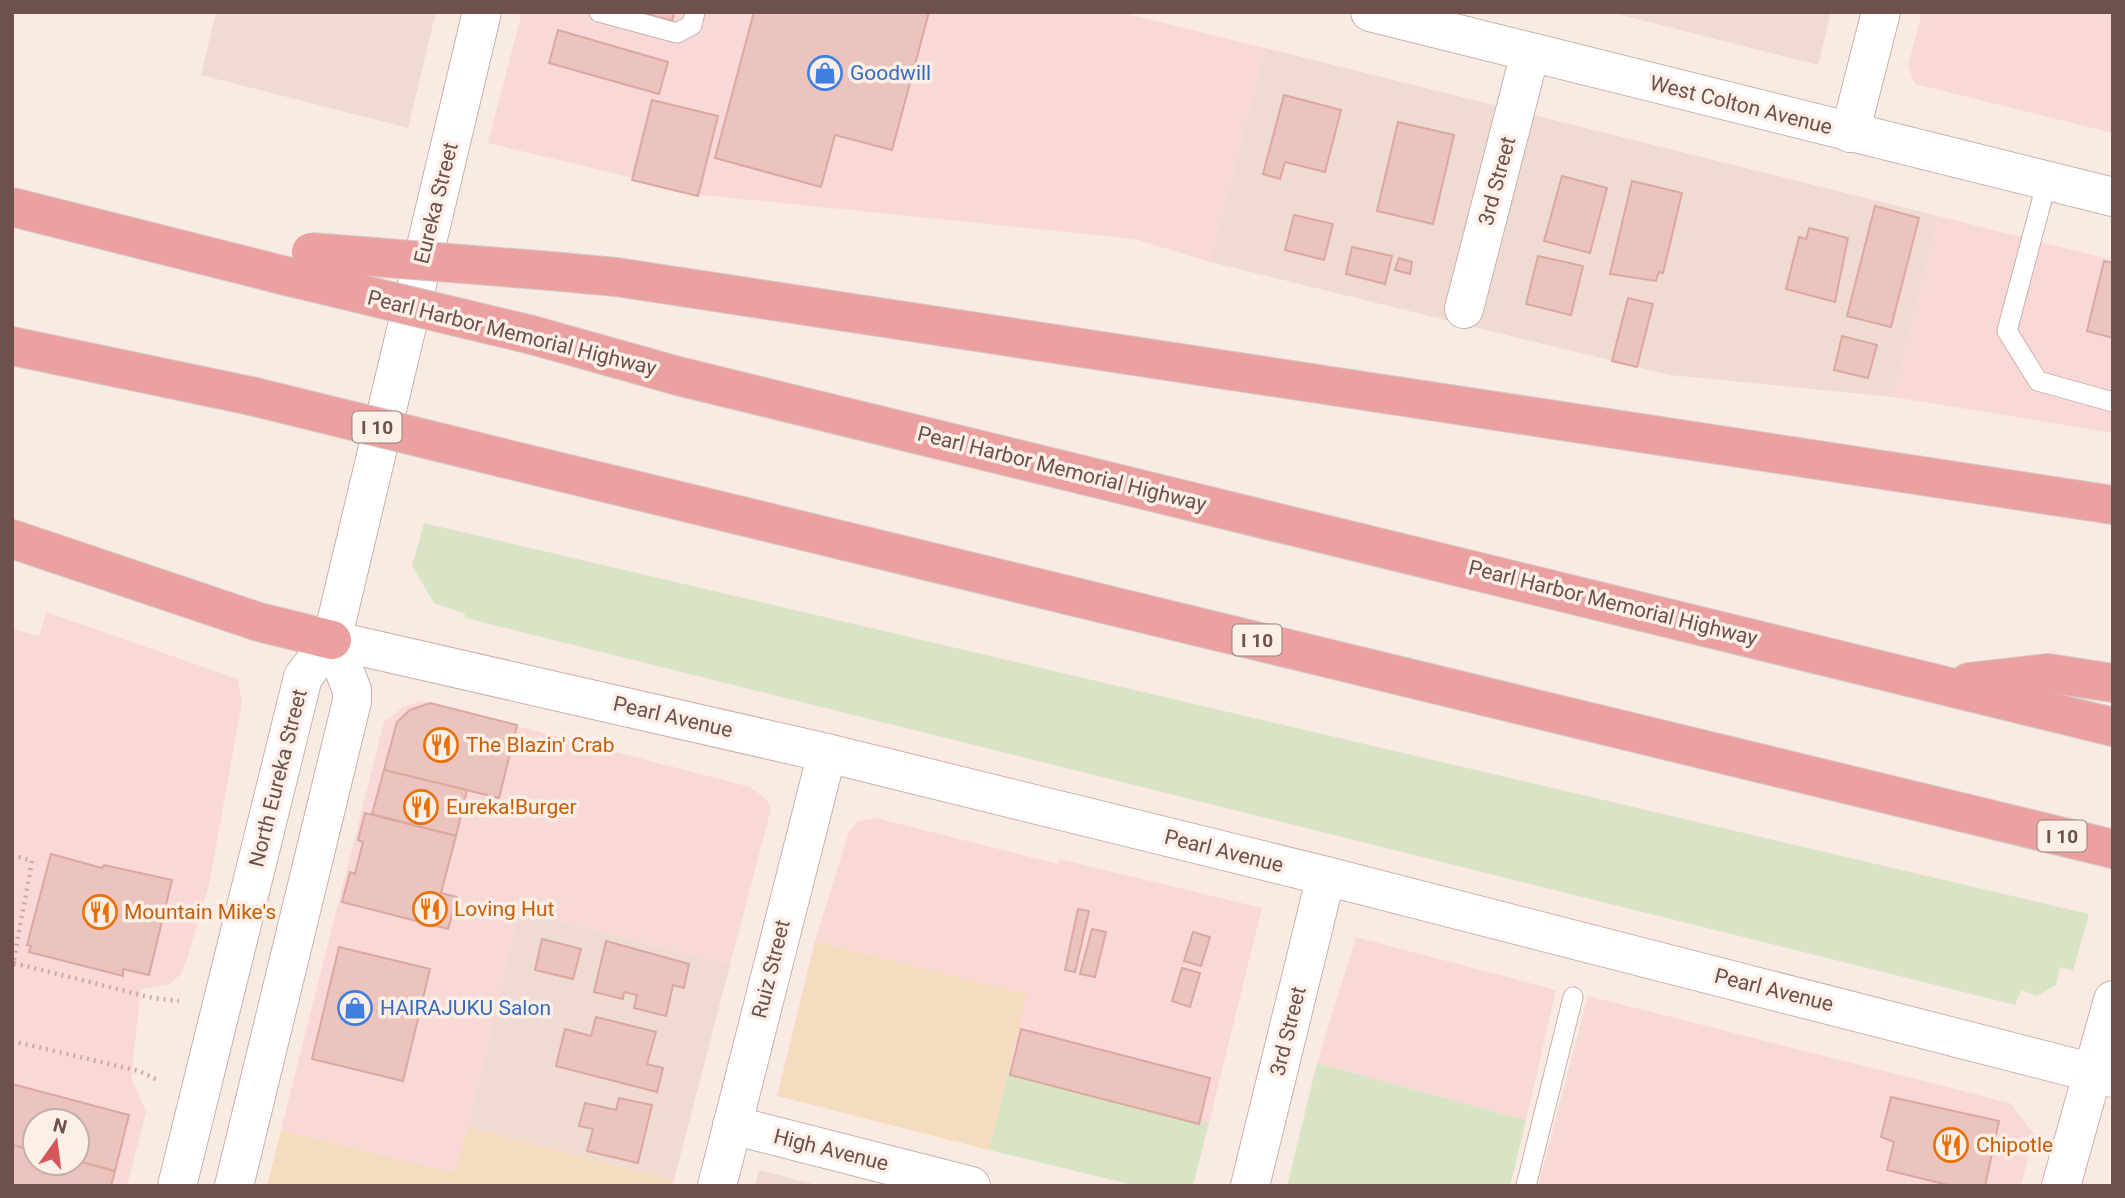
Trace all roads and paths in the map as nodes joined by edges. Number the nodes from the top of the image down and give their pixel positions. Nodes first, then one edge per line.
1 (482, 12) edge
2 (599, 12) edge
3 (695, 12) edge
4 (1370, 12) edge
5 (1881, 12) edge
6 (1530, 53) junction
7 (1850, 133) junction
8 (2047, 181) junction
9 (2113, 197) edge
10 (12, 207) edge
11 (298, 264) junction
12 (1464, 309) dead end
13 (12, 346) edge
14 (2113, 402) edge
15 (2113, 505) edge
16 (12, 539) edge
17 (332, 640) junction
18 (2113, 683) edge
19 (1946, 685) junction
20 (2113, 727) edge
21 (827, 753) junction
22 (2113, 849) edge
23 (12, 855) edge
24 (1326, 876) junction
25 (14, 963) junction
26 (12, 970) edge
27 (1573, 997) dead end
28 (2113, 1000) edge
29 (179, 1001) dead end
30 (12, 1041) edge
31 (2102, 1075) edge
32 (160, 1081) dead end
33 (732, 1125) junction
34 (177, 1186) edge
35 (234, 1186) edge
36 (717, 1186) edge
37 (971, 1186) edge
38 (1250, 1186) edge
39 (1527, 1186) edge
40 (2061, 1186) edge

1 - 17 street, Eureka Street
2 - 3 lane
4 - 6 street, West Colton Avenue
5 - 7 street
6 - 7 street, West Colton Avenue
6 - 12 street, 3rd Street
7 - 8 street, West Colton Avenue
8 - 9 street, West Colton Avenue
8 - 14 lane
10 - 11 highway, Pearl Harbor Memorial Highway
11 - 15 highway, bridge
11 - 19 highway, Pearl Harbor Memorial Highway, bridge
13 - 22 highway, I 10, bridge
16 - 17 highway
17 - 21 street, Pearl Avenue
17 - 34 street, North Eureka Street
17 - 35 street
18 - 19 highway
19 - 20 highway, Pearl Harbor Memorial Highway
21 - 24 street, Pearl Avenue
21 - 33 street, Ruiz Street
23 - 25 path
24 - 31 street, Pearl Avenue
24 - 38 street, 3rd Street
25 - 26 path
25 - 29 path
27 - 39 lane
28 - 31 street
30 - 32 path
31 - 40 street
33 - 36 street, Ruiz Street
33 - 37 street, High Avenue

